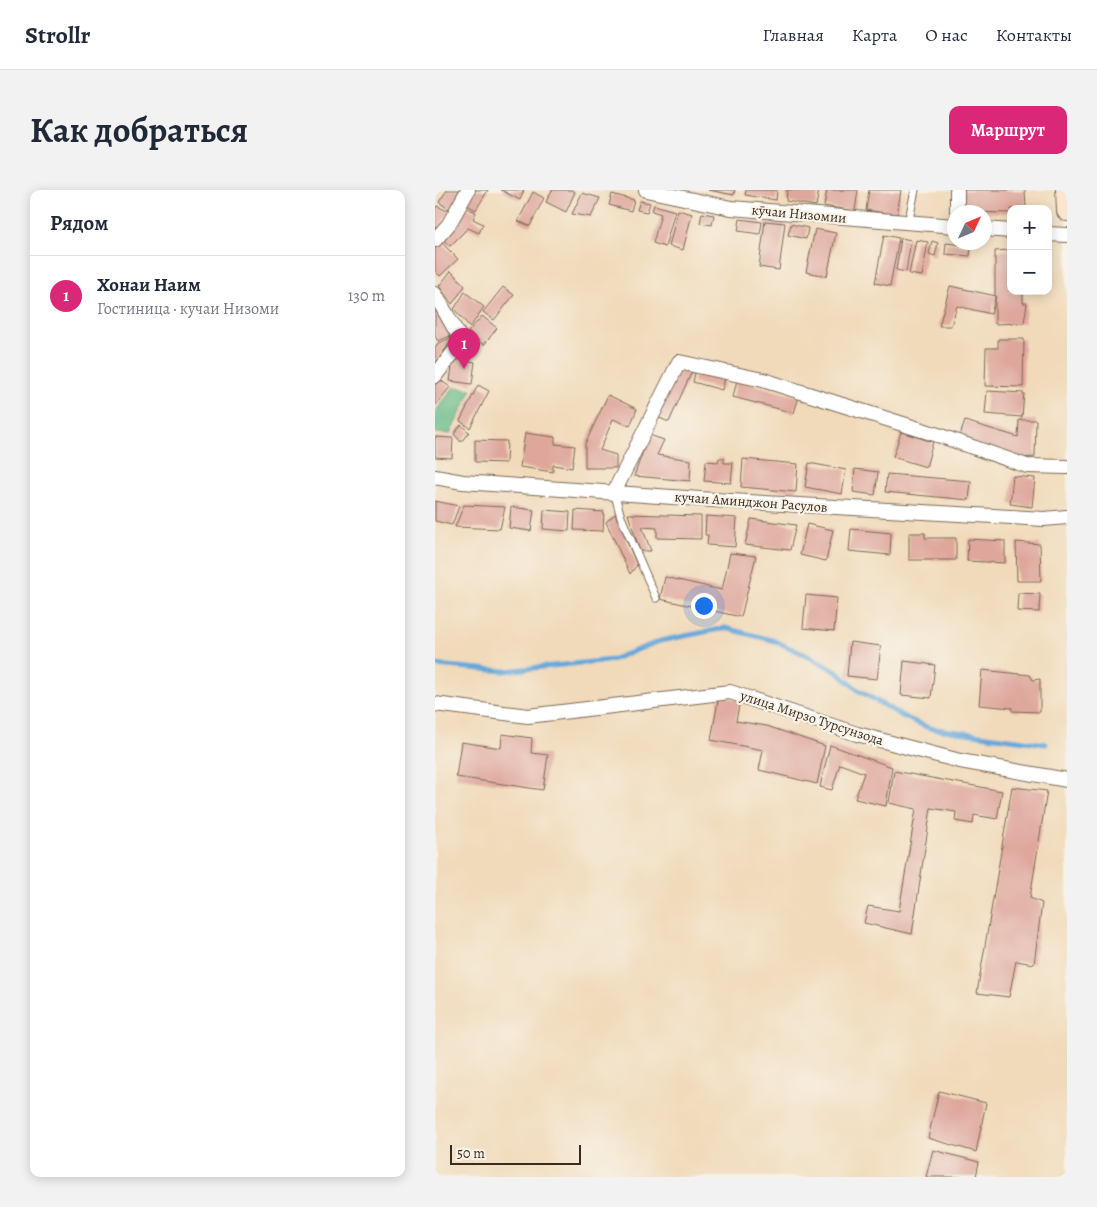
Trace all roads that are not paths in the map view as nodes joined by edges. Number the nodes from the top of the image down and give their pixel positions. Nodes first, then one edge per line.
1 (468, 190) edge
2 (646, 190) edge
3 (915, 190) edge
4 (957, 190) edge
5 (1066, 190) edge
6 (957, 205) edge
7 (1067, 211) edge
8 (908, 224) junction
9 (947, 226) edge
10 (992, 230) edge
11 (1007, 231) edge
12 (1052, 234) edge
13 (1067, 235) edge
14 (435, 240) edge
15 (435, 294) edge
16 (435, 376) edge
17 (1067, 467) edge
18 (435, 477) edge
19 (614, 492) junction
20 (1067, 517) edge
21 (656, 598) dead end
22 (435, 704) edge
23 (1067, 780) edge

1 - 14 street
2 - 8 street, кӯчаи Низомии
3 - 8 lane
4 - 6 street
5 - 7 street
8 - 9 street, кӯчаи Низомии
10 - 11 street
12 - 13 street
15 - 16 street
17 - 19 street
18 - 19 street, кучаи Аминджон Расулов
19 - 20 street, кучаи Аминджон Расулов
19 - 21 lane
22 - 23 street, улица Мирзо Турсунзода

